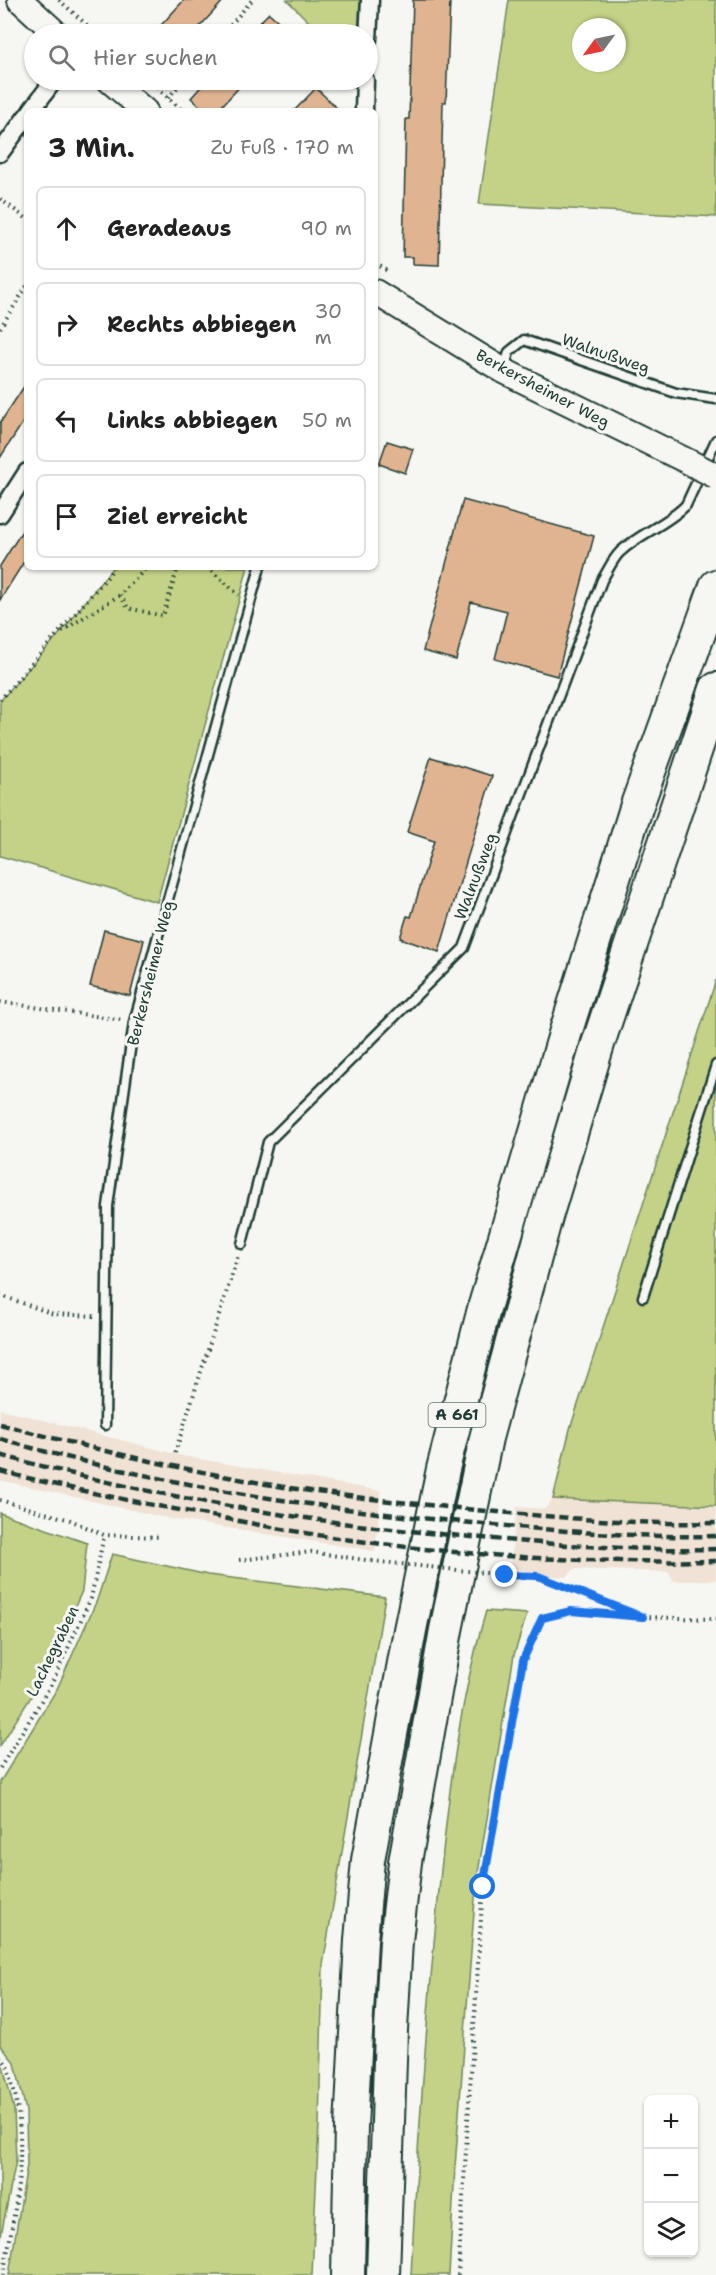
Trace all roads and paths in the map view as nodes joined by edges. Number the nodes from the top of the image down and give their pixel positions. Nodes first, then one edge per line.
1 (20, 0) edge
2 (59, 0) edge
3 (252, 0) edge
4 (370, 0) edge
5 (46, 24) edge
6 (87, 24) edge
7 (232, 24) edge
8 (369, 24) edge
9 (47, 90) edge
10 (121, 90) edge
11 (159, 90) edge
12 (175, 90) edge
13 (365, 90) edge
14 (168, 98) junction
15 (33, 108) edge
16 (142, 108) edge
17 (180, 108) edge
18 (364, 108) edge
19 (24, 120) edge
20 (0, 153) edge
21 (0, 199) edge
22 (24, 217) edge
23 (24, 291) edge
24 (378, 294) edge
25 (0, 327) edge
26 (504, 370) junction
27 (716, 399) edge
28 (716, 440) edge
29 (716, 476) edge
30 (24, 477) edge
31 (0, 514) edge
32 (112, 570) edge
33 (144, 570) edge
34 (177, 570) edge
35 (210, 570) edge
36 (259, 570) edge
37 (716, 586) edge
38 (120, 595) junction
39 (250, 605) junction
40 (59, 633) junction
41 (716, 689) edge
42 (0, 700) edge
43 (0, 1002) edge
44 (134, 1022) junction
45 (716, 1065) edge
46 (242, 1244) joint
47 (0, 1295) edge
48 (643, 1297) dead end
49 (107, 1317) junction
50 (105, 1425) dead end
51 (175, 1453) dead end
52 (0, 1500) edge
53 (104, 1535) junction
54 (162, 1537) dead end
55 (239, 1560) dead end
56 (643, 1617) junction
57 (716, 1619) edge
58 (0, 1768) edge
59 (0, 2057) edge
60 (3, 2275) edge
61 (348, 2275) edge
62 (383, 2275) edge
63 (458, 2275) edge

1 - 5 street
2 - 6 path
3 - 7 path
4 - 8 street
9 - 15 street
10 - 16 street
11 - 14 path
12 - 14 path
13 - 18 street
14 - 17 path
19 - 20 street
21 - 22 path
23 - 25 path
24 - 26 street, Berkersheimer Weg
26 - 27 lane, Walnußweg
26 - 29 street, Berkersheimer Weg, bridge
28 - 46 lane, Walnußweg
30 - 31 street
32 - 40 path
33 - 38 path
34 - 38 path
35 - 39 path
36 - 39 lane, Berkersheimer Weg
37 - 61 highway, A 661
38 - 40 path
39 - 44 lane, Berkersheimer Weg
40 - 42 path
41 - 62 highway, A 661
43 - 44 path
44 - 49 lane, Berkersheimer Weg
45 - 48 lane
46 - 51 path
47 - 49 path
49 - 50 lane, Berkersheimer Weg
52 - 53 path
53 - 54 path
53 - 58 path, Lachegraben
55 - 56 path, bridge
56 - 57 path
56 - 63 path
59 - 60 path

